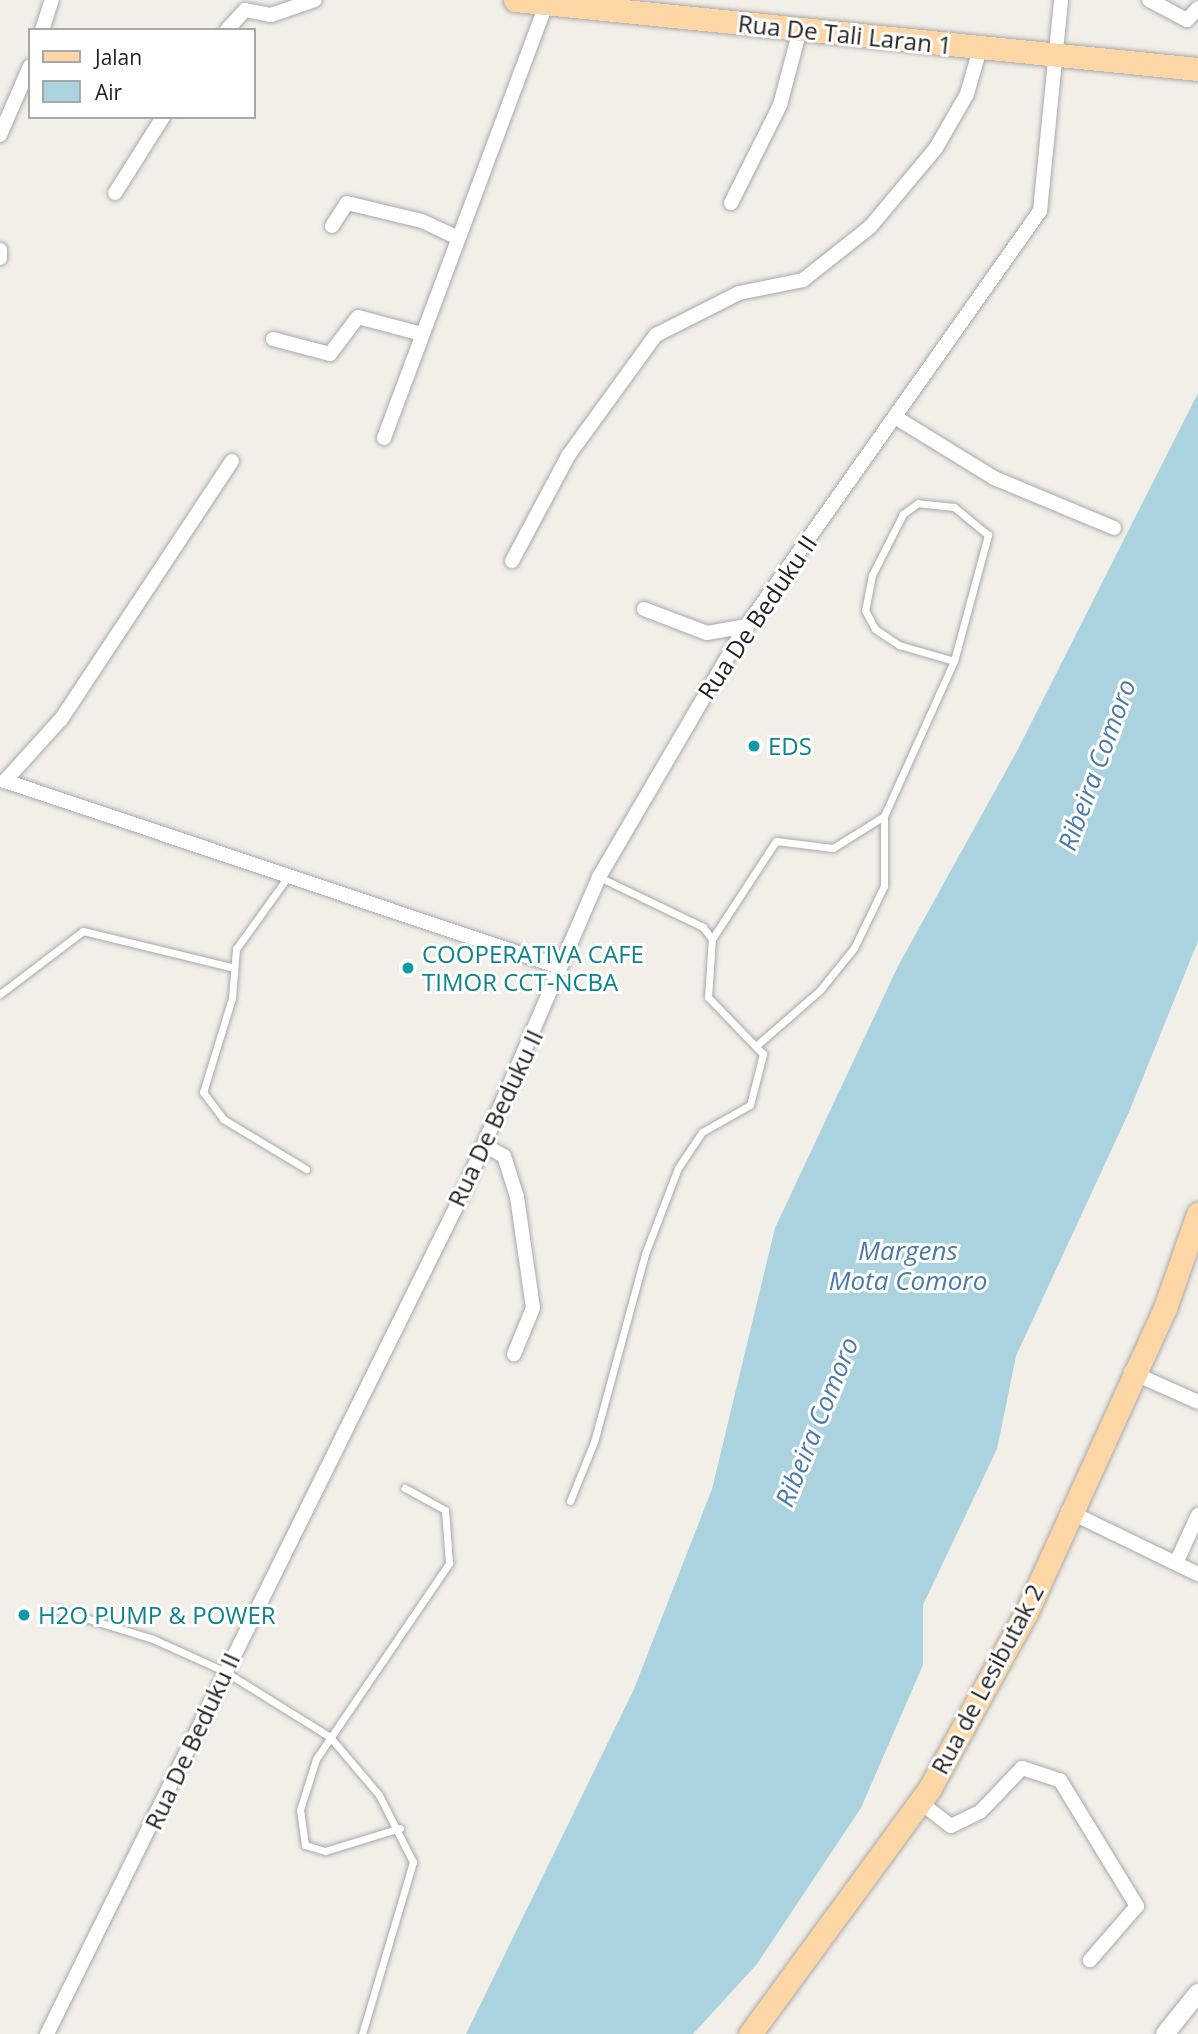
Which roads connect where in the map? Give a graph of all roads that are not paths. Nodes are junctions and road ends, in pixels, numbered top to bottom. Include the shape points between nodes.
1 (52, 0) edge
2 (314, 0) edge
3 (515, 0) edge
4 (1061, 0) edge
5 (1149, 0) edge
6 (548, 1) edge
7 (1198, 8) edge
8 (43, 28) edge
9 (229, 28) edge
10 (800, 30) junction
11 (980, 49) junction
12 (1059, 57) junction
13 (1187, 68) edge
14 (28, 71) edge
15 (162, 119) edge
16 (0, 135) edge
17 (115, 193) dead end
18 (730, 204) dead end
19 (332, 226) dead end
20 (457, 237) junction
21 (0, 250) edge
22 (0, 258) edge
23 (422, 334) junction
24 (273, 339) dead end
25 (895, 417) junction
26 (384, 438) dead end
27 (232, 461) dead end
28 (1114, 528) dead end
29 (512, 561) dead end
30 (644, 609) dead end
31 (747, 626) junction
32 (954, 661) junction
33 (3, 785) edge
34 (884, 816) junction
35 (599, 877) junction
36 (287, 878) junction
37 (712, 939) junction
38 (231, 967) junction
39 (560, 967) junction
40 (0, 993) edge
41 (757, 1045) junction
42 (484, 1145) junction
43 (306, 1169) dead end
44 (1198, 1214) edge
45 (514, 1354) dead end
46 (1131, 1373) junction
47 (1198, 1402) edge
48 (405, 1488) dead end
49 (570, 1501) dead end
50 (1068, 1511) junction
51 (1198, 1515) edge
52 (1175, 1563) junction
53 (1198, 1574) edge
54 (56, 1609) dead end
55 (224, 1671) junction
56 (330, 1737) junction
57 (920, 1802) junction
58 (400, 1828) junction
59 (1090, 1960) dead end
60 (1198, 1993) edge
61 (47, 2034) edge
62 (362, 2034) edge
63 (750, 2034) edge
64 (1165, 2034) edge

1 - 8 street
2 - 9 street via 271,15 245,10
3 - 6 main road, Rua De Tali Laran 1
4 - 12 street
5 - 7 street via 1187,20
6 - 10 main road, Rua De Tali Laran 1
6 - 20 street
10 - 11 main road, Rua De Tali Laran 1
10 - 18 street via 780,105
11 - 12 main road, Rua De Tali Laran 1
11 - 29 street via 967,94 936,148 870,227 803,280 739,293 656,335 568,456
12 - 13 main road, Rua De Tali Laran 1
12 - 25 street, Rua De Beduku II via 1040,211
14 - 16 street
15 - 17 street
19 - 20 street via 347,203 422,221
20 - 23 street
21 - 22 street
23 - 24 street via 358,317 330,354
23 - 26 street
25 - 28 street via 994,478
25 - 31 street, Rua De Beduku II
27 - 33 street via 61,719
30 - 31 street via 707,633
31 - 35 street, Rua De Beduku II
32 - 32 lane via 988,535 954,507 918,503 903,514 872,575 864,610 875,629 899,645
32 - 34 lane
33 - 36 street
34 - 37 lane via 833,848 776,841
34 - 41 lane via 884,886 853,948 820,990
35 - 37 lane via 703,927
35 - 39 street, Rua De Beduku II
36 - 38 lane via 236,949
36 - 39 street
37 - 41 lane via 708,997
38 - 40 lane via 83,931
38 - 43 lane via 232,998 204,1083 206,1102
39 - 42 street, Rua De Beduku II
41 - 49 lane via 761,1066 750,1105 702,1132 678,1168 641,1267 594,1442
42 - 45 street via 504,1156 517,1197 533,1308
42 - 55 street, Rua De Beduku II
44 - 46 main road, Rua de Lesibutak 2 via 1165,1308
46 - 47 street
46 - 50 main road, Rua de Lesibutak 2
48 - 56 lane via 445,1510 449,1563
50 - 52 street
50 - 57 main road, Rua de Lesibutak 2 via 1026,1613
51 - 52 street
52 - 53 street
54 - 55 lane via 153,1639
55 - 56 lane
55 - 61 street, Rua De Beduku II
56 - 58 lane
56 - 58 lane via 306,1780 300,1810 305,1845 326,1852
57 - 59 street via 951,1826 980,1812 1022,1768 1060,1780 1137,1906
57 - 63 main road, Rua de Lesibutak 2
58 - 62 lane via 413,1862
60 - 64 street

